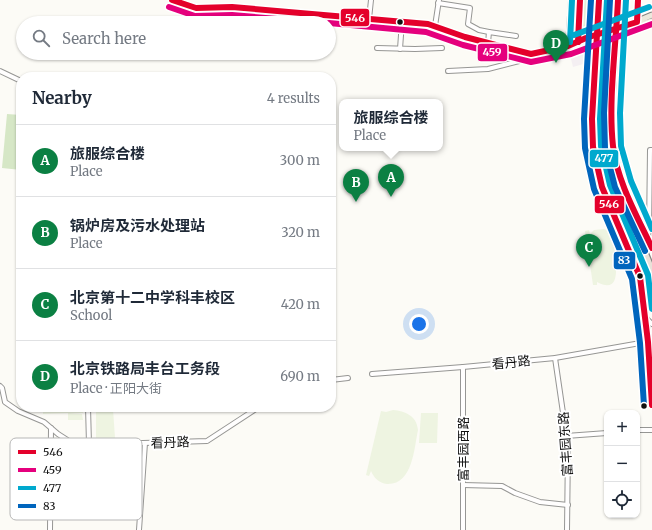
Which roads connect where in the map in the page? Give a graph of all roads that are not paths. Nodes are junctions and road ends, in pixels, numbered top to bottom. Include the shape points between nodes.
1 (172, 0) edge
2 (371, 0) edge
3 (571, 0) edge
4 (580, 0) edge
5 (599, 0) edge
6 (604, 0) edge
7 (613, 0) edge
8 (618, 0) edge
9 (638, 0) edge
10 (438, 2) edge
11 (313, 15) joint
12 (652, 15) edge
13 (327, 16) edge
14 (336, 17) edge
15 (369, 19) junction
16 (402, 21) junction
17 (652, 21) edge
18 (637, 23) junction
19 (435, 26) junction
20 (489, 32) junction
21 (516, 36) dead end
22 (578, 42) junction
23 (488, 43) junction
24 (568, 46) junction
25 (376, 48) dead end
26 (442, 48) dead end
27 (400, 49) junction
28 (531, 54) junction
29 (448, 71) dead end
30 (0, 72) edge
31 (16, 79) edge
32 (592, 134) junction
33 (651, 150) edge
34 (602, 165) junction
35 (632, 216) junction
36 (624, 220) junction
37 (647, 234) junction
38 (652, 248) edge
39 (630, 250) junction
40 (652, 270) edge
41 (652, 308) edge
42 (645, 317) junction
43 (652, 324) edge
44 (651, 342) edge
45 (555, 358) junction
46 (463, 368) junction
47 (372, 374) dead end
48 (348, 378) dead end
49 (336, 379) edge
50 (0, 386) edge
51 (652, 405) edge
52 (16, 410) edge
53 (20, 412) edge
54 (88, 412) edge
55 (251, 412) edge
56 (51, 428) junction
57 (640, 430) edge
58 (652, 430) edge
59 (604, 433) edge
60 (566, 436) junction
61 (51, 438) edge
62 (65, 438) edge
63 (89, 438) edge
64 (144, 443) joint
65 (142, 478) edge
66 (463, 485) junction
67 (568, 504) junction
68 (50, 520) edge
69 (140, 520) edge
70 (50, 530) edge
71 (139, 530) edge
72 (463, 530) edge
73 (567, 530) edge

1 - 11 main road via 196,8 232,7
2 - 15 street
3 - 24 street
4 - 22 main road
5 - 32 street
6 - 34 highway via 598,115
7 - 35 highway via 606,135 613,170
8 - 37 street via 612,139 624,184
9 - 18 main road
10 - 19 street
10 - 20 street via 470,8 468,24
11 - 13 main road
12 - 18 main road
14 - 15 main road
15 - 16 main road
16 - 19 main road
16 - 27 street
17 - 18 main road
18 - 22 main road, bridge
19 - 23 main road
20 - 21 street
20 - 23 street
22 - 24 main road
23 - 28 main road
24 - 28 main road
25 - 27 street
26 - 27 street
28 - 29 street via 527,58 488,69
30 - 31 street
32 - 34 highway
32 - 39 street via 602,186
33 - 37 street via 650,221
34 - 36 highway
35 - 37 highway
35 - 40 highway
36 - 39 highway
36 - 41 highway via 639,256
37 - 38 street
39 - 42 street via 640,277
42 - 43 street
42 - 44 street
44 - 45 street, 看丹路
44 - 51 street
45 - 46 street, 看丹路
45 - 60 street, 富丰园东路
46 - 47 street, 看丹路
46 - 66 street, 富丰园西路
48 - 49 street
50 - 52 street, 看丹路 via 5,402
53 - 56 street, 看丹路 via 44,422
54 - 63 street
55 - 64 street, 看丹路 via 207,441
56 - 61 street
56 - 62 street, 看丹路
57 - 58 street
59 - 60 street
60 - 67 street, 富丰园东路
64 - 65 street
66 - 67 street via 502,486 540,502
66 - 72 street, 富丰园西路
67 - 73 street, 富丰园东路
68 - 70 street
69 - 71 street

